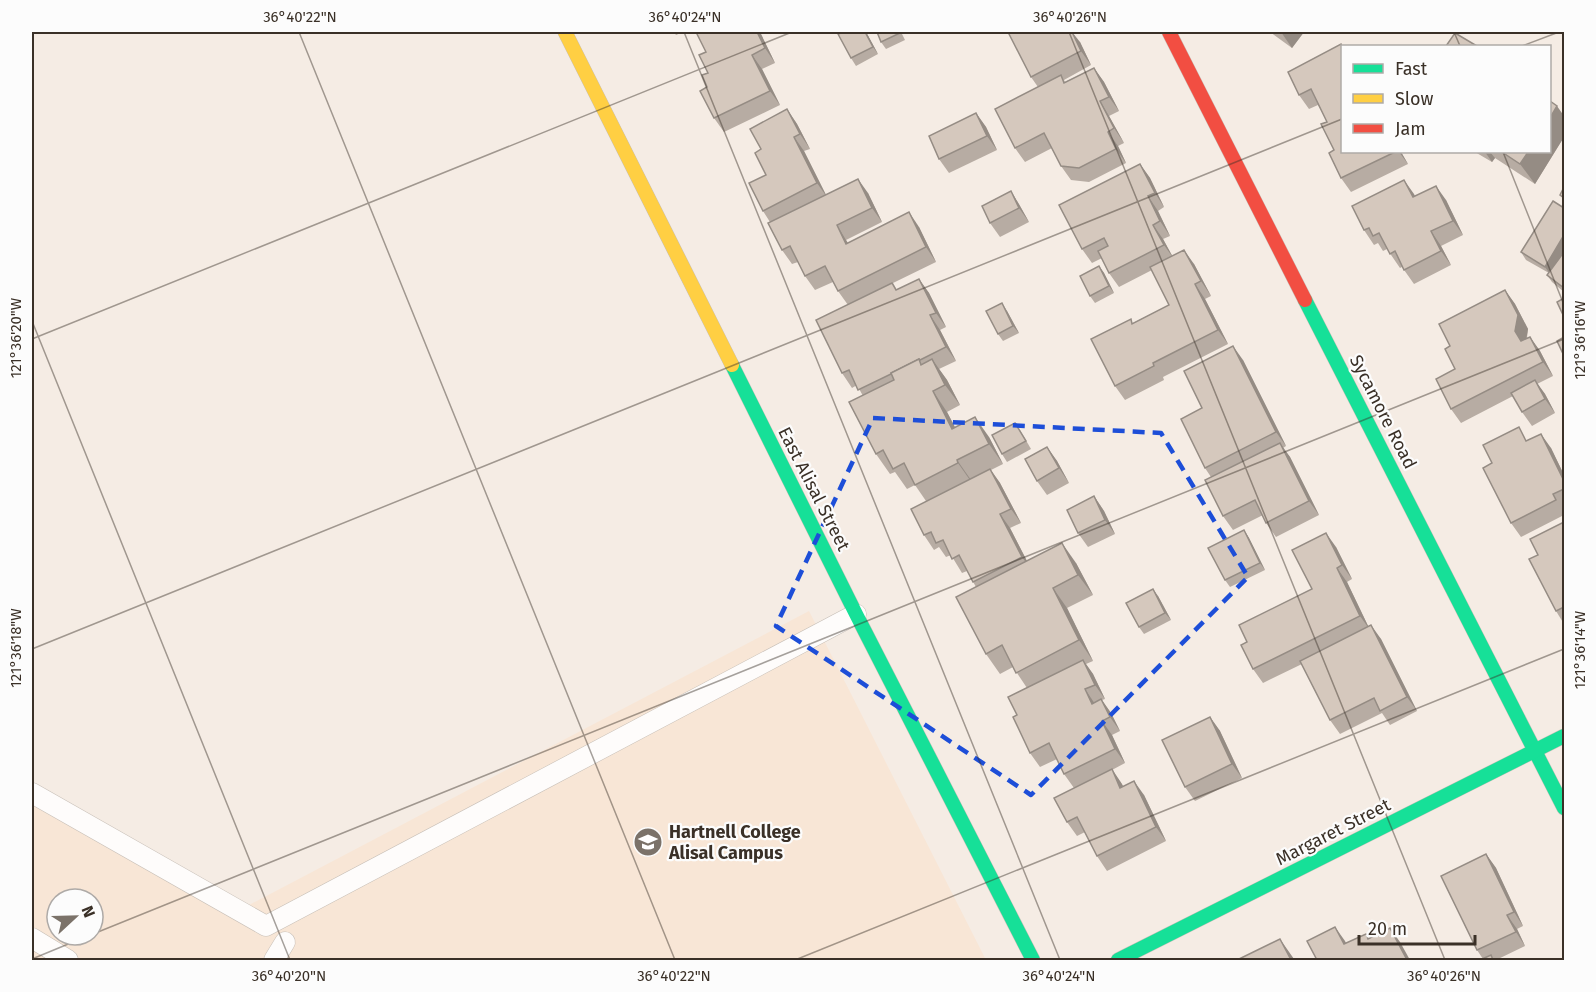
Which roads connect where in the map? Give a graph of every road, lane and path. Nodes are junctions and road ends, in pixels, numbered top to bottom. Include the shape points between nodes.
1 (565, 32) edge
2 (1169, 32) edge
3 (856, 614) junction
4 (1564, 736) edge
5 (1535, 751) junction
6 (32, 793) edge
7 (1564, 808) edge
8 (32, 939) edge
9 (285, 942) dead end
10 (68, 960) edge
11 (274, 960) edge
12 (1033, 960) edge
13 (1118, 960) edge

1 - 3 street, East Alisal Street
2 - 5 street, Sycamore Road
3 - 6 lane via 266,926
3 - 12 street, East Alisal Street
4 - 5 street, Margaret Street
5 - 7 street, Sycamore Road
5 - 13 street, Margaret Street
8 - 10 lane
9 - 11 lane

